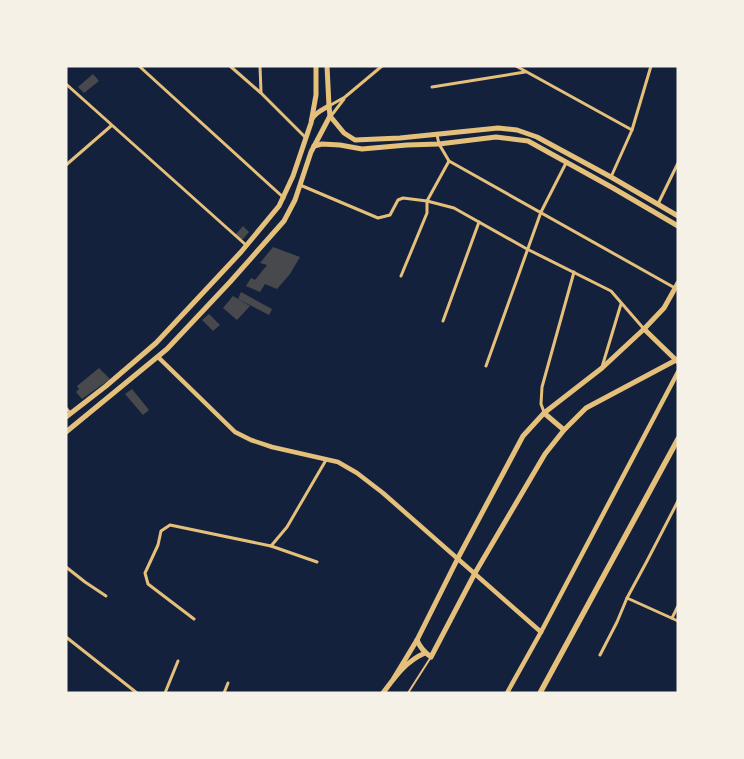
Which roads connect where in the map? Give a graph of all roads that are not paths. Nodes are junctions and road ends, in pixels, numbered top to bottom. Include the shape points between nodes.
1 (138, 66) edge
2 (230, 66) edge
3 (260, 66) edge
4 (316, 66) edge
5 (327, 66) edge
6 (382, 66) edge
7 (516, 66) edge
8 (646, 66) edge
9 (651, 68) edge
10 (525, 72) junction
11 (66, 84) edge
12 (432, 87) dead end
13 (261, 93) junction
14 (345, 97) junction
15 (329, 106) junction
16 (330, 116) junction
17 (311, 123) junction
18 (112, 126) junction
19 (632, 130) junction
20 (437, 135) junction
21 (306, 138) junction
22 (438, 144) junction
23 (314, 146) junction
24 (449, 161) junction
25 (567, 162) junction
26 (678, 163) edge
27 (66, 165) edge
28 (594, 168) junction
29 (591, 175) junction
30 (611, 177) junction
31 (300, 185) junction
32 (284, 198) junction
33 (427, 201) junction
34 (658, 204) junction
35 (541, 212) junction
36 (678, 216) edge
37 (479, 222) junction
38 (678, 226) edge
39 (246, 245) junction
40 (527, 250) junction
41 (250, 260) junction
42 (574, 272) junction
43 (221, 274) junction
44 (401, 276) dead end
45 (230, 282) junction
46 (676, 286) edge
47 (207, 290) junction
48 (214, 299) junction
49 (622, 303) junction
50 (443, 321) dead end
51 (644, 329) junction
52 (158, 357) junction
53 (677, 360) edge
54 (486, 366) dead end
55 (602, 368) junction
56 (678, 372) edge
57 (66, 408) edge
58 (544, 413) junction
59 (68, 415) edge
60 (564, 430) junction
61 (66, 432) edge
62 (677, 440) edge
63 (326, 460) junction
64 (678, 500) edge
65 (271, 546) junction
66 (458, 558) junction
67 (317, 562) dead end
68 (66, 567) edge
69 (475, 573) junction
70 (106, 596) dead end
71 (627, 598) junction
72 (678, 606) edge
73 (672, 618) junction
74 (194, 619) dead end
75 (678, 621) edge
76 (541, 632) junction
77 (66, 637) edge
78 (417, 640) junction
79 (425, 653) junction
80 (600, 654) dead end
81 (431, 657) junction
82 (178, 661) dead end
83 (394, 678) junction
84 (228, 682) dead end
85 (137, 693) edge
86 (165, 693) edge
87 (224, 693) edge
88 (383, 693) edge
89 (408, 693) edge
90 (507, 693) edge
91 (540, 693) edge

1 - 32 street
2 - 13 street
3 - 13 street
4 - 17 main road via 316,95
5 - 15 main road
6 - 14 street
7 - 10 street
8 - 9 street
9 - 19 street
10 - 12 street
10 - 19 street
11 - 18 street
13 - 21 street
14 - 15 street
14 - 16 street
15 - 16 main road
15 - 17 main road via 314,115
16 - 20 main road via 344,133 355,140
16 - 23 main road
17 - 21 main road
18 - 27 street
18 - 39 street
19 - 30 street
20 - 22 street
20 - 28 main road via 498,128 517,130 537,137
21 - 32 main road
22 - 23 main road via 362,149 340,145
22 - 24 street
22 - 25 main road via 496,137 528,141
23 - 31 main road
24 - 33 street
24 - 35 street
25 - 29 main road
25 - 35 street
26 - 34 street
28 - 29 main road
28 - 30 main road
29 - 38 main road
30 - 34 main road
31 - 33 street via 378,218 390,215 398,200 403,198
31 - 41 main road via 284,221
32 - 39 main road
33 - 37 street via 454,208
33 - 44 street via 426,213
34 - 36 main road
35 - 40 street
35 - 46 street
37 - 40 street
37 - 50 street
39 - 41 main road
39 - 43 main road
40 - 42 street
40 - 54 street
41 - 45 main road
42 - 49 street via 611,291
42 - 58 street via 542,387
43 - 45 main road
43 - 47 main road
45 - 48 main road
46 - 51 main road via 664,308
47 - 48 main road
47 - 59 main road via 156,343
48 - 52 main road
49 - 51 street
49 - 55 street
51 - 53 main road
51 - 55 main road
52 - 61 main road
52 - 63 street via 235,432 272,447
53 - 60 main road via 586,408
55 - 58 main road
56 - 76 street
57 - 59 street
58 - 60 main road
58 - 66 main road via 523,436
60 - 69 main road via 545,454
62 - 91 main road
63 - 65 street via 287,528
63 - 66 street via 338,462 384,493
64 - 71 street
65 - 67 street
65 - 74 street via 170,525 161,531 145,573 148,584
66 - 69 street
66 - 78 main road
68 - 70 street
69 - 76 street
69 - 81 main road
71 - 73 street
71 - 80 street
72 - 73 street
73 - 75 street
76 - 90 street
77 - 85 street
78 - 79 main road
78 - 83 main road
79 - 81 main road
79 - 83 main road via 409,662
81 - 89 lane
82 - 86 street
83 - 88 main road
84 - 87 street

